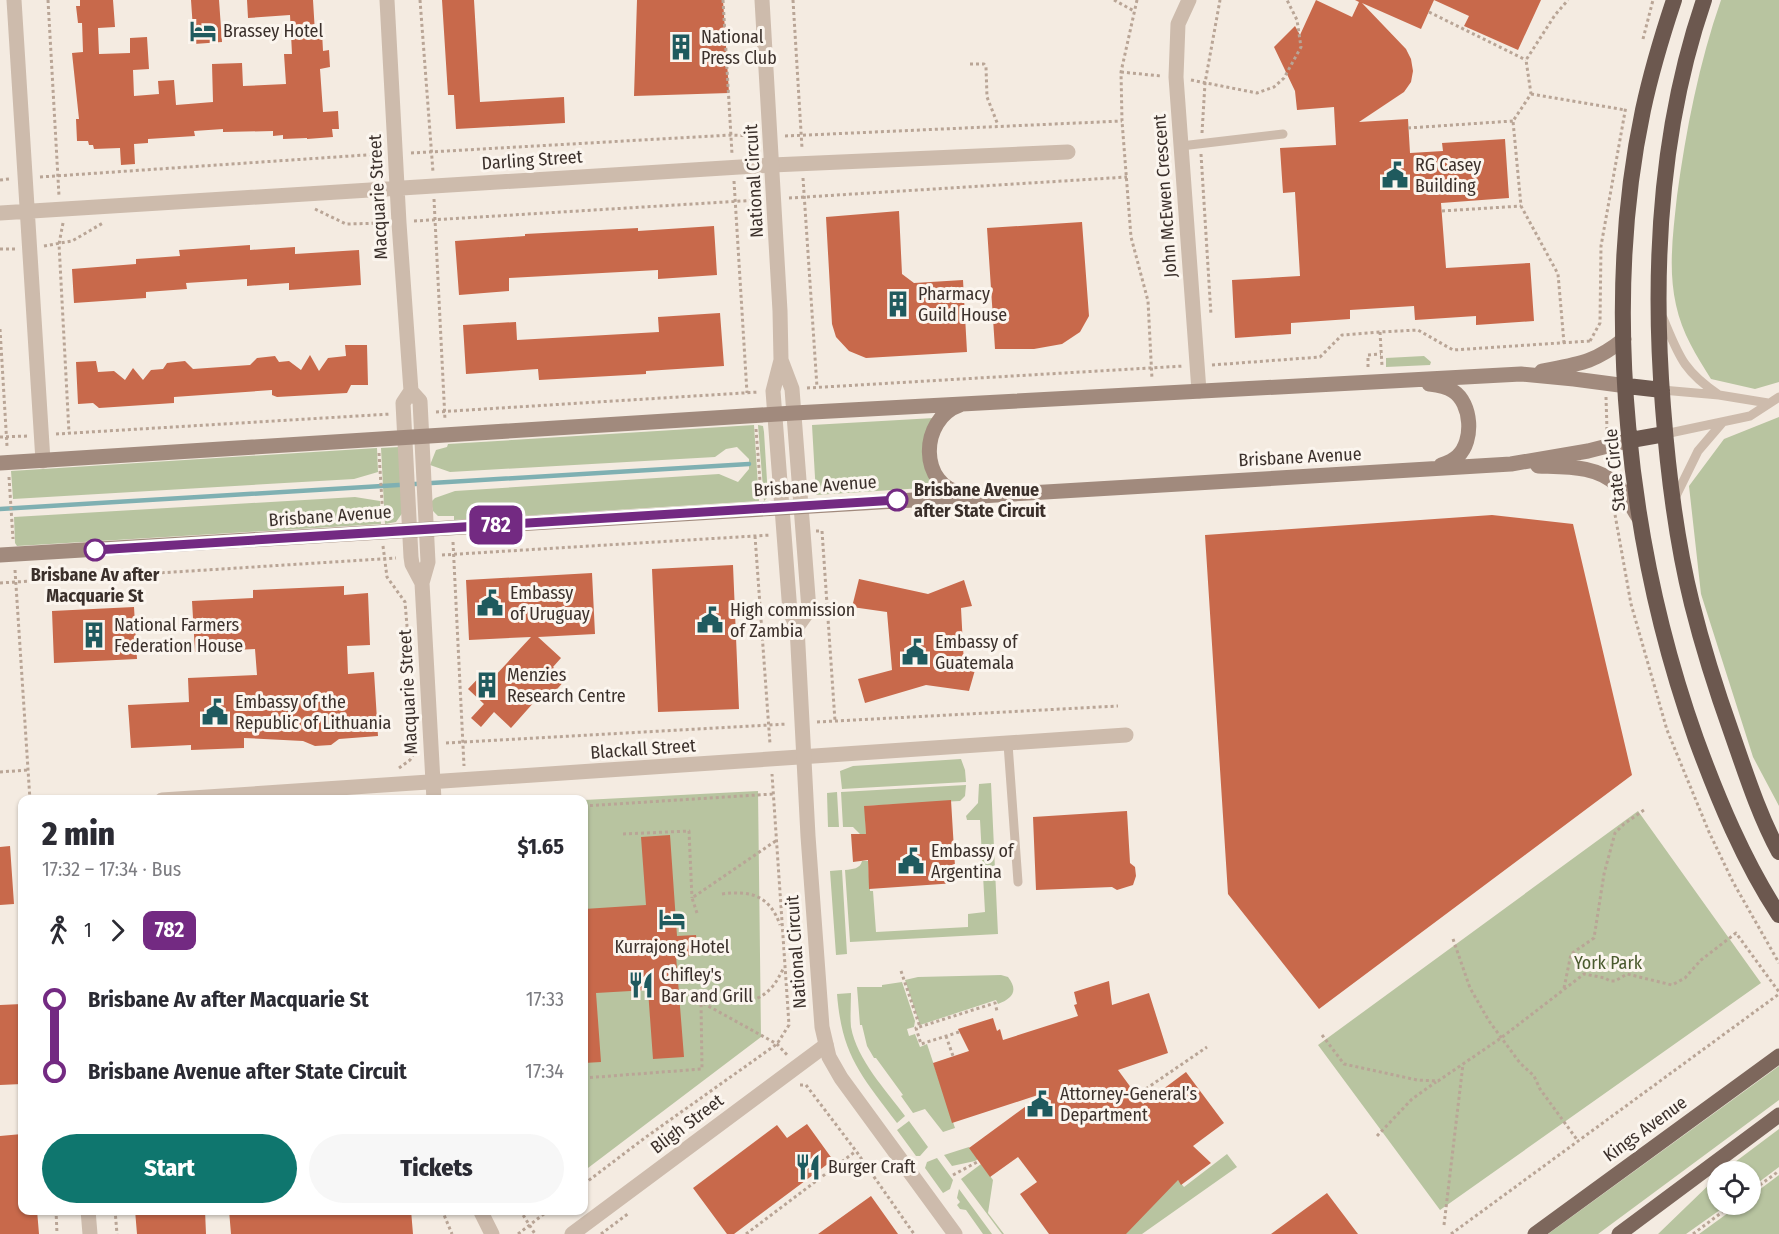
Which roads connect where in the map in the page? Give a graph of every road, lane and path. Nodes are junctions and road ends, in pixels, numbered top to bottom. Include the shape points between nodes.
1 (14, 0) edge
2 (387, 0) edge
3 (420, 0) edge
4 (723, 0) edge
5 (762, 0) edge
6 (793, 0) edge
7 (1114, 0) edge
8 (1137, 0) edge
9 (1189, 0) edge
10 (1220, 0) edge
11 (1287, 0) edge
12 (1568, 0) edge
13 (1674, 0) edge
14 (1704, 0) edge
15 (1134, 11) junction
16 (1429, 12) dead end
17 (1526, 60) junction
18 (970, 64) dead end
19 (1121, 72) junction
20 (1176, 77) junction
21 (1205, 83) junction
22 (1531, 94) junction
23 (1625, 110) dead end
24 (1512, 121) junction
25 (998, 125) dead end
26 (1203, 128) dead end
27 (1408, 128) dead end
28 (1283, 134) dead end
29 (1181, 146) junction
30 (1068, 152) dead end
31 (363, 154) dead end
32 (802, 154) dead end
33 (732, 155) dead end
34 (1201, 162) dead end
35 (772, 165) junction
36 (1127, 177) junction
37 (25, 178) junction
38 (0, 180) edge
39 (803, 182) dead end
40 (734, 184) dead end
41 (433, 186) junction
42 (397, 188) junction
43 (804, 197) junction
44 (774, 199) junction
45 (1521, 206) junction
46 (27, 211) junction
47 (1442, 211) dead end
48 (0, 213) edge
49 (1659, 308) junction
50 (1211, 317) dead end
51 (0, 328) edge
52 (1380, 332) junction
53 (1624, 339) junction
54 (1590, 341) dead end
55 (1564, 343) junction
56 (1381, 354) junction
57 (781, 360) junction
58 (1206, 365) dead end
59 (1183, 366) dead end
60 (1152, 368) junction
61 (1382, 368) dead end
62 (1368, 369) dead end
63 (1521, 374) junction
64 (1415, 380) junction
65 (1152, 381) dead end
66 (1606, 384) junction
67 (1627, 386) junction
68 (817, 387) junction
69 (806, 388) dead end
70 (1662, 390) junction
71 (411, 391) junction
72 (1199, 392) junction
73 (747, 393) junction
74 (752, 393) dead end
75 (1719, 395) junction
76 (1779, 397) edge
77 (1768, 403) junction
78 (963, 404) junction
79 (444, 411) junction
80 (431, 412) dead end
81 (794, 413) junction
82 (393, 414) dead end
83 (775, 414) junction
84 (377, 415) junction
85 (445, 420) dead end
86 (1722, 423) junction
87 (377, 425) dead end
88 (756, 425) dead end
89 (1665, 434) junction
90 (41, 435) junction
91 (0, 437) edge
92 (6, 437) junction
93 (422, 437) junction
94 (405, 438) junction
95 (1631, 440) junction
96 (1608, 446) junction
97 (379, 448) dead end
98 (43, 461) junction
99 (4, 463) edge
100 (1511, 464) junction
101 (1431, 469) junction
102 (976, 495) junction
103 (761, 501) dead end
104 (1673, 502) junction
105 (801, 506) junction
106 (782, 507) junction
107 (12, 517) dead end
108 (1640, 520) junction
109 (383, 524) dead end
110 (426, 530) junction
111 (410, 531) junction
112 (822, 531) dead end
113 (767, 535) dead end
114 (755, 536) junction
115 (383, 546) dead end
116 (454, 554) junction
117 (0, 555) edge
118 (441, 555) dead end
119 (400, 558) dead end
120 (384, 559) junction
121 (15, 582) junction
122 (0, 583) edge
123 (422, 583) junction
124 (797, 627) junction
125 (408, 650) dead end
126 (1118, 706) dead end
127 (835, 721) junction
128 (802, 723) junction
129 (768, 725) junction
130 (1126, 735) dead end
131 (463, 742) junction
132 (431, 744) junction
133 (1008, 744) junction
134 (770, 746) dead end
135 (804, 758) junction
136 (28, 770) junction
137 (396, 770) dead end
138 (0, 772) edge
139 (772, 776) dead end
140 (465, 780) junction
141 (433, 782) junction
142 (773, 794) junction
143 (30, 795) edge
144 (237, 795) edge
145 (434, 795) edge
146 (588, 806) edge
147 (1644, 810) dead end
148 (623, 834) dead end
149 (777, 840) junction
150 (1779, 852) edge
151 (1018, 882) dead end
152 (722, 894) dead end
153 (692, 898) junction
154 (1775, 909) edge
155 (697, 913) dead end
156 (1779, 921) edge
157 (781, 929) junction
158 (1453, 939) dead end
159 (784, 967) junction
160 (901, 972) dead end
161 (1564, 990) junction
162 (704, 993) dead end
163 (1779, 993) edge
164 (701, 1002) junction
165 (728, 1003) dead end
166 (997, 1011) dead end
167 (920, 1027) junction
168 (959, 1032) dead end
169 (1322, 1035) dead end
170 (946, 1036) junction
171 (1501, 1038) junction
172 (777, 1044) junction
173 (826, 1045) junction
174 (1207, 1047) dead end
175 (1779, 1050) edge
176 (786, 1053) dead end
177 (953, 1056) dead end
178 (1779, 1056) edge
179 (1462, 1064) junction
180 (1753, 1073) junction
181 (588, 1078) edge
182 (804, 1079) dead end
183 (1438, 1081) junction
184 (799, 1085) dead end
185 (806, 1085) junction
186 (1131, 1099) dead end
187 (1776, 1119) edge
188 (1377, 1136) dead end
189 (1578, 1141) junction
190 (856, 1151) junction
191 (979, 1161) dead end
192 (1779, 1171) edge
193 (953, 1175) dead end
194 (588, 1181) edge
195 (1761, 1184) edge
196 (630, 1213) dead end
197 (56, 1215) edge
198 (88, 1215) edge
199 (115, 1215) edge
200 (444, 1215) edge
201 (482, 1215) edge
202 (523, 1215) edge
203 (543, 1215) edge
204 (1718, 1215) edge
205 (530, 1225) junction
206 (1444, 1225) dead end
207 (1624, 1232) edge
208 (57, 1234) edge
209 (90, 1234) edge
210 (117, 1234) edge
211 (452, 1234) edge
212 (492, 1234) edge
213 (518, 1234) edge
214 (535, 1234) edge
215 (572, 1234) edge
216 (601, 1234) edge
217 (746, 1234) edge
218 (914, 1234) edge
219 (955, 1234) edge
220 (1451, 1234) edge
221 (1535, 1234) edge
222 (1693, 1234) edge

1 - 37 street
2 - 42 street, Macquarie Street
3 - 41 path
4 - 33 path
5 - 35 street, National Circuit
6 - 32 path
7 - 15 path
8 - 15 path
9 - 20 street, John McEwen Crescent via 1178,24
10 - 21 path
11 - 21 path via 1297,20 1301,47 1284,78 1274,87 1257,93
12 - 17 path
13 - 53 highway, State Circle via 1643,110 1635,156 1626,250
14 - 49 highway via 1668,147
15 - 19 path
16 - 17 path
17 - 22 path
18 - 25 path via 986,67 987,97
19 - 20 path
19 - 36 path
20 - 21 path
20 - 29 street, John McEwen Crescent
21 - 26 path
22 - 23 path
22 - 24 path
24 - 27 path
24 - 45 path
28 - 29 lane
29 - 72 street, John McEwen Crescent
30 - 35 street, Darling Street
31 - 37 path
34 - 50 path
35 - 41 street, Darling Street
35 - 44 street, National Circuit
36 - 43 path
36 - 60 path via 1131,237 1148,301
37 - 38 path
37 - 46 street
39 - 43 path
40 - 73 path
41 - 42 street, Darling Street
41 - 79 path
42 - 46 street, Darling Street
42 - 71 street, Macquarie Street
43 - 44 path
43 - 68 path
44 - 57 street, National Circuit
45 - 47 path
45 - 55 path via 1558,274
46 - 48 street, Darling Street
46 - 90 street
49 - 70 highway
49 - 75 lane via 1682,362
51 - 92 path
52 - 55 path via 1418,330 1453,350
52 - 56 path
52 - 58 path via 1342,335 1320,357
53 - 63 main road via 1589,361
53 - 67 highway, State Circle
54 - 55 path
56 - 61 path
56 - 62 path via 1368,355
57 - 81 street, National Circuit via 792,389
57 - 83 street, National Circuit via 773,391
59 - 60 path
60 - 65 path
60 - 68 path
63 - 64 main road
63 - 66 main road
64 - 72 main road
64 - 101 main road via 1452,390 1467,414 1467,437 1462,452
66 - 67 main road
66 - 96 path
67 - 70 highway
67 - 95 highway, State Circle
68 - 69 path
70 - 75 lane
70 - 89 highway
71 - 93 street, Macquarie Street via 420,401
71 - 94 street, Macquarie Street via 403,403
72 - 78 main road
73 - 74 path
73 - 79 path
75 - 77 lane
76 - 77 lane
77 - 86 lane via 1750,416
78 - 81 main road
78 - 102 main road via 937,422 929,444 930,460 946,486 960,494
79 - 80 path
79 - 85 path
81 - 83 main road
81 - 105 street, National Circuit
82 - 84 path
83 - 93 main road
83 - 106 street, National Circuit
84 - 87 path
84 - 90 path
86 - 89 lane
86 - 104 lane via 1698,451
88 - 103 path
89 - 95 highway, Brisbane Avenue
89 - 104 highway
90 - 92 path
90 - 98 street
91 - 92 path
92 - 99 path
93 - 94 main road
93 - 110 street, Macquarie Street
94 - 98 main road
94 - 111 street, Macquarie Street
95 - 96 main road, Brisbane Avenue
95 - 108 highway, State Circle
96 - 100 main road, Brisbane Avenue
97 - 109 path
98 - 99 main road
99 - 107 path
100 - 101 main road, Brisbane Avenue
100 - 108 main road via 1599,472 1618,486
101 - 102 main road, Brisbane Avenue
102 - 105 main road, Brisbane Avenue
104 - 150 highway via 1702,642 1756,803
105 - 106 main road, Brisbane Avenue
105 - 124 street, National Circuit via 809,610
106 - 110 main road, Brisbane Avenue
106 - 124 street, National Circuit via 790,612
108 - 154 highway, State Circle via 1660,619 1687,712 1726,812
110 - 111 main road, Brisbane Avenue
110 - 123 street, Macquarie Street via 428,562
111 - 117 main road, Brisbane Avenue
111 - 123 street, Macquarie Street via 412,564
112 - 127 path
113 - 114 path
114 - 116 path
114 - 129 path
115 - 120 path
116 - 118 path
116 - 131 path
119 - 120 path
120 - 121 path
120 - 125 path via 387,577 405,602
121 - 122 path
121 - 136 path
123 - 132 street, Macquarie Street
124 - 128 street, National Circuit
126 - 127 path
127 - 128 path
128 - 129 path
128 - 135 street, National Circuit
129 - 131 path
129 - 134 path
130 - 133 street, Blackall Street
131 - 132 path
131 - 140 path
132 - 137 path via 416,745 410,760
132 - 141 street, Macquarie Street
133 - 135 street, Blackall Street
133 - 151 lane
135 - 140 street, Blackall Street
135 - 173 street, National Circuit via 820,1014
136 - 138 path
136 - 143 path
139 - 142 path
140 - 141 street, Blackall Street
141 - 144 street, Blackall Street
141 - 145 street, Macquarie Street
142 - 146 path
142 - 149 path
147 - 161 path via 1615,833 1594,938 1571,954
148 - 153 path via 689,831
149 - 153 path
149 - 157 path
152 - 157 path via 756,896 773,910
153 - 155 path
154 - 156 main road
157 - 159 path
158 - 171 path via 1470,988
159 - 165 path via 767,993 742,1003
159 - 172 path via 789,1025
160 - 167 path
161 - 163 path via 1584,974 1615,981 1627,974 1671,985 1685,978 1736,933
161 - 171 path
162 - 164 path
163 - 189 path
164 - 172 path
164 - 181 path via 702,1069
166 - 167 path via 995,1003
167 - 170 path via 916,1028 921,1044
168 - 170 path
169 - 183 path via 1344,1064
170 - 177 path
171 - 179 path
171 - 189 path via 1534,1076
172 - 176 path
172 - 194 path
173 - 215 street, Bligh Street
173 - 219 street, National Circuit via 841,1078
174 - 186 path
175 - 180 main road
178 - 180 main road, Kings Avenue
179 - 183 path
179 - 206 path
180 - 221 main road, Kings Avenue
182 - 185 path
183 - 188 path via 1413,1099
184 - 185 path
185 - 190 path
187 - 207 main road
189 - 220 path
190 - 217 path
190 - 218 path
191 - 193 path
192 - 195 path
196 - 216 path
197 - 208 path
198 - 209 street
199 - 210 path
200 - 211 path
201 - 212 street
202 - 205 path
203 - 205 path
204 - 222 path
205 - 213 path
205 - 214 path

